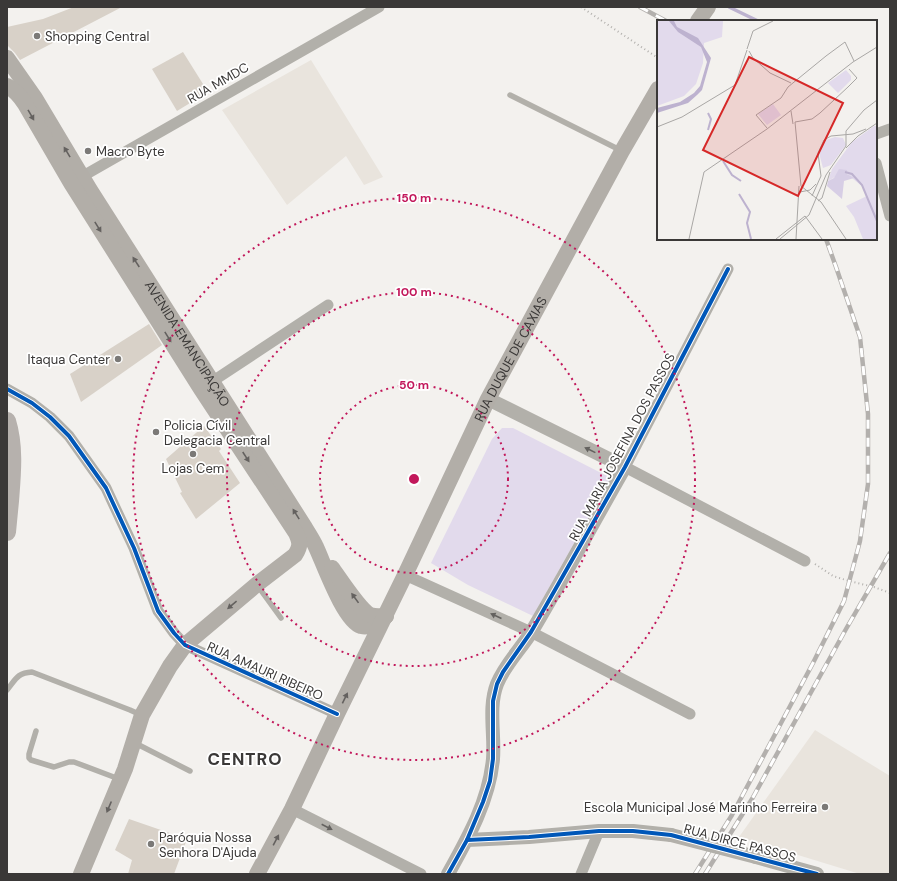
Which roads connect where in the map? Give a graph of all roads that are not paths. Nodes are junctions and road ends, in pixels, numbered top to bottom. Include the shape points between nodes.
1 (379, 7) edge
2 (7, 58) edge
3 (7, 86) edge
4 (657, 91) edge
5 (510, 95) dead end
6 (890, 129) edge
7 (877, 134) edge
8 (622, 151) junction
9 (877, 167) edge
10 (76, 180) junction
11 (890, 216) edge
12 (728, 269) dead end
13 (328, 305) dead end
14 (207, 385) junction
15 (7, 389) edge
16 (488, 399) junction
17 (7, 421) edge
18 (625, 467) junction
19 (7, 532) edge
20 (315, 546) junction
21 (295, 555) junction
22 (805, 561) road end
23 (405, 575) junction
24 (256, 585) junction
25 (338, 597) junction
26 (386, 616) junction
27 (281, 618) dead end
28 (367, 626) junction
29 (531, 632) junction
30 (185, 645) junction
31 (368, 650) junction
32 (7, 690) edge
33 (337, 714) junction
34 (690, 714) dead end
35 (142, 715) junction
36 (36, 731) dead end
37 (133, 742) junction
38 (190, 771) dead end
39 (121, 779) junction
40 (292, 810) junction
41 (599, 831) junction
42 (466, 840) junction
43 (81, 874) edge
44 (257, 874) edge
45 (421, 874) edge
46 (448, 874) edge
47 (581, 874) edge
48 (817, 874) edge

1 - 10 street, RUA MMDC
10 -> 2 main road, AVENIDA EMANCIPAÇÃO via 34,98
3 -> 10 main road, AVENIDA EMANCIPAÇÃO via 18,94
4 - 8 main road, RUA DUQUE DE CAXIAS
5 - 8 lane
6 - 7 street
8 - 16 main road, RUA DUQUE DE CAXIAS
9 - 11 street
10 - 14 main road, AVENIDA EMANCIPAÇÃO
12 - 18 street, RUA MARIA JOSEFINA DOS PASSOS
13 - 14 street
20 -> 14 main road, AVENIDA EMANCIPAÇÃO via 304,526
14 -> 21 main road, AVENIDA EMANCIPAÇÃO via 296,532 299,549
15 - 30 street via 32,403 69,436 106,488 134,548 158,611
18 -> 16 street
16 - 23 main road, RUA DUQUE DE CAXIAS
17 - 19 main road via 12,451 12,481
18 - 22 street
18 - 29 street, RUA MARIA JOSEFINA DOS PASSOS
20 - 25 main road, AVENIDA EMANCIPAÇÃO
26 -> 20 main road via 376,617 366,612
21 - 24 main road
21 - 25 main road via 302,554 311,558
23 - 26 main road, RUA DUQUE DE CAXIAS
29 -> 23 street
24 - 27 lane
24 -> 30 main road
25 - 28 main road, AVENIDA EMANCIPAÇÃO via 356,623
26 - 28 main road via 379,622
26 - 31 main road, RUA DUQUE DE CAXIAS
28 - 31 main road
29 - 34 street
29 - 42 street, RUA MARIA JOSEFINA DOS PASSOS via 497,684 493,701 493,759 490,781
30 - 33 street, RUA AMAURI RIBEIRO
30 - 35 main road
33 -> 31 main road, RUA DUQUE DE CAXIAS
32 - 35 lane via 18,676 24,672 32,672
33 - 40 main road, RUA DUQUE DE CAXIAS
35 - 37 main road
36 - 39 lane via 29,754 32,760 54,767 74,762
37 - 38 lane
37 - 39 main road
39 -> 43 main road
44 -> 40 main road, RUA DUQUE DE CAXIAS
40 -> 45 street
41 - 42 street, RUA DIRCE PASSOS via 529,838
41 - 47 street
41 - 48 street, RUA DIRCE PASSOS, bridge via 671,835
42 - 46 street, RUA MARIA JOSEFINA DOS PASSOS

